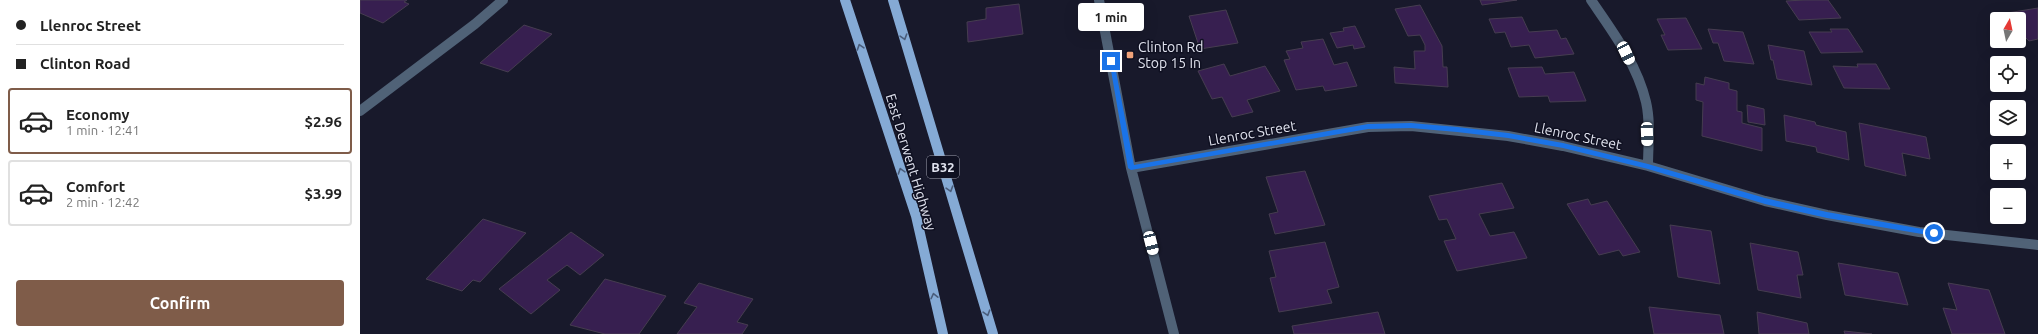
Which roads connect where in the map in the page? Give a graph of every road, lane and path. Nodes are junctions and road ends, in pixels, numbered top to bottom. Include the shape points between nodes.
1 (503, 0) edge
2 (845, 0) edge
3 (893, 0) edge
4 (1099, 0) edge
5 (1590, 0) edge
6 (360, 111) edge
7 (1648, 166) junction
8 (1131, 168) junction
9 (2038, 246) edge
10 (943, 334) edge
11 (993, 334) edge
12 (1174, 334) edge

1 - 6 street
10 -> 2 main road, East Derwent Highway via 916,216
3 -> 11 main road, East Derwent Highway / B32
4 - 8 street
5 - 7 street via 1626,53 1638,78 1646,103
7 - 8 street, Llenroc Street via 1508,136 1411,126 1368,127
7 - 9 street, Llenroc Street via 1765,201 1827,215 1919,232
8 - 12 street

